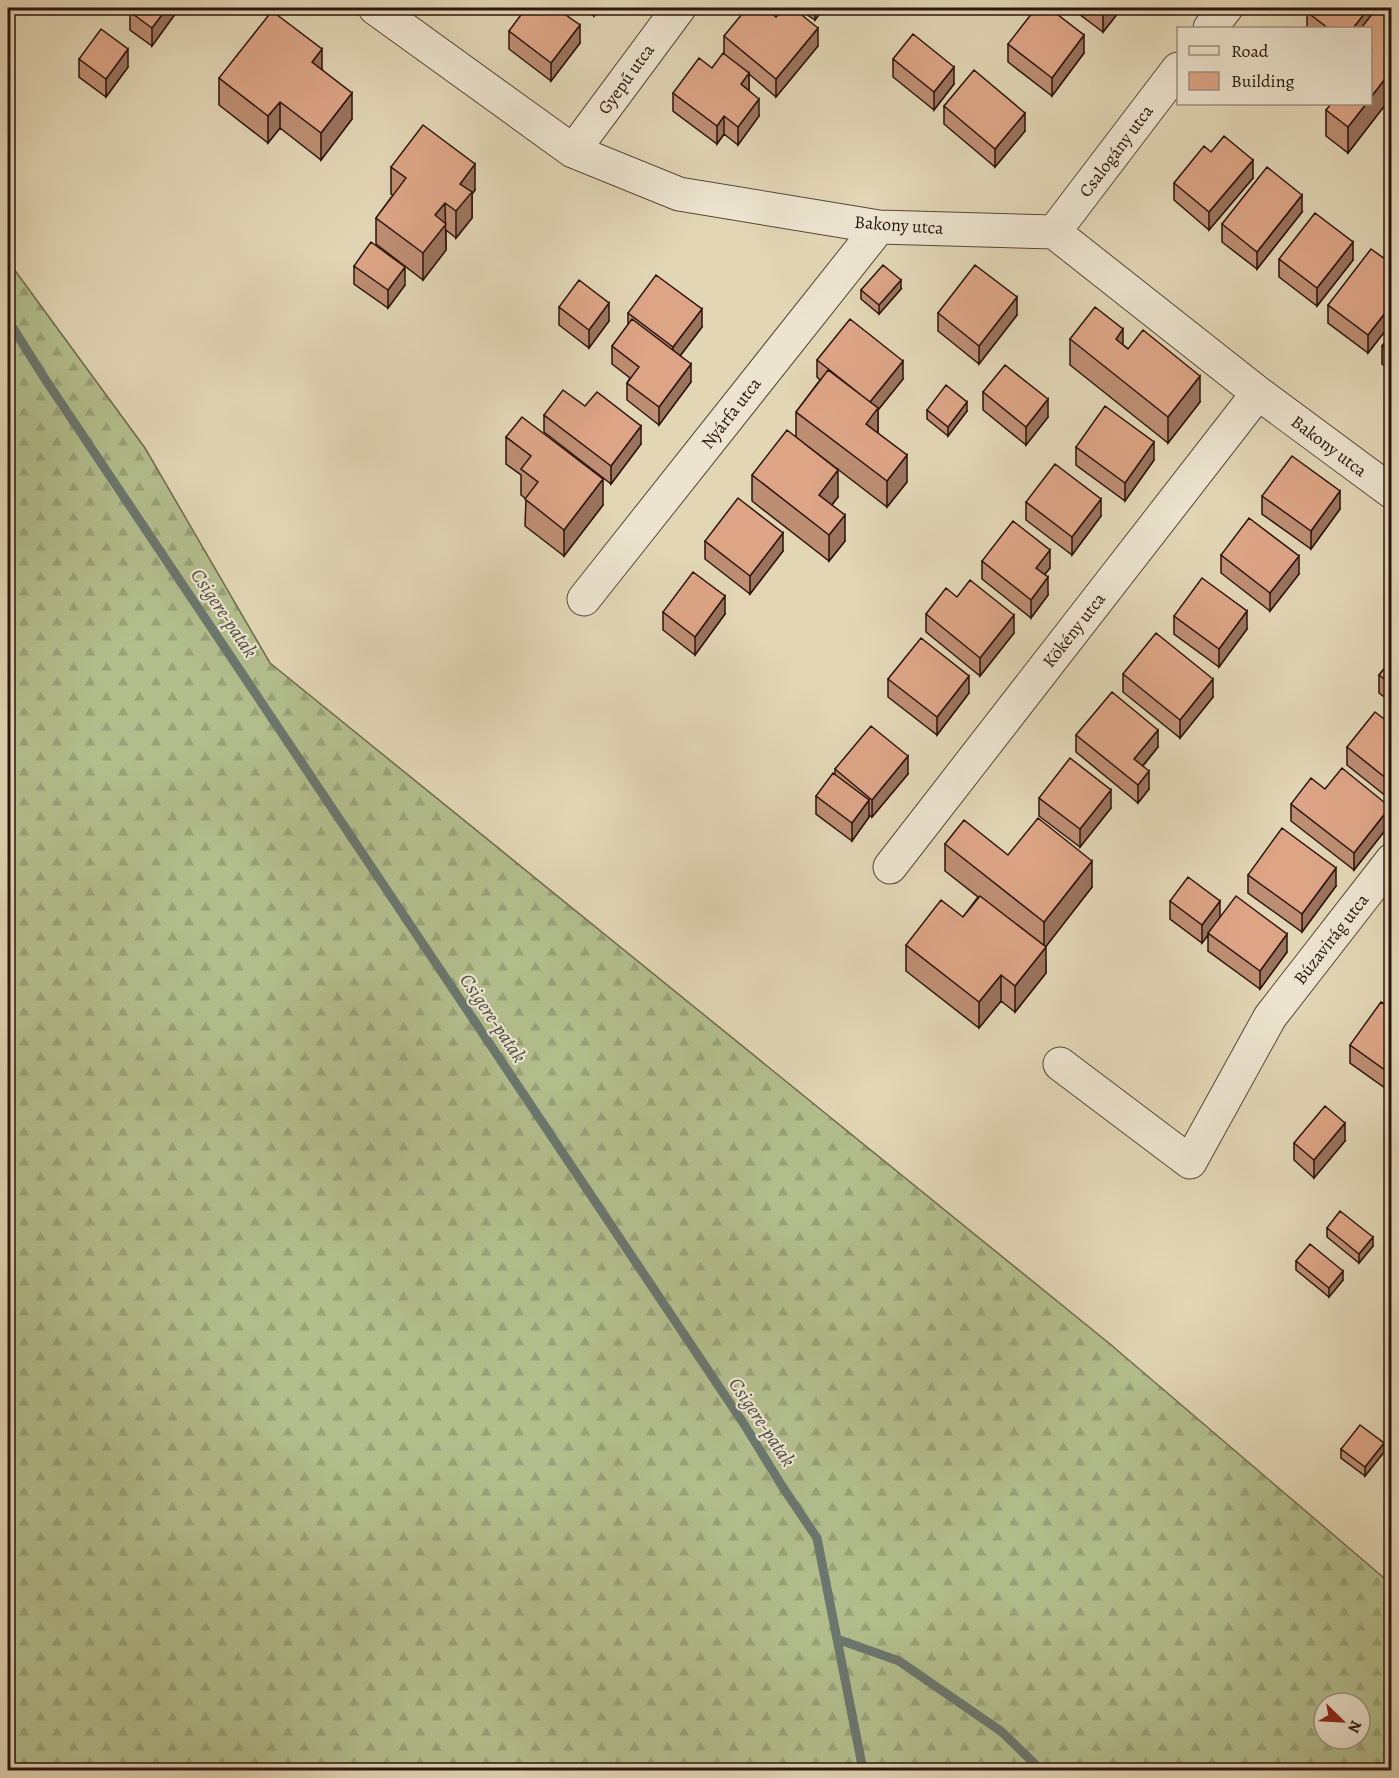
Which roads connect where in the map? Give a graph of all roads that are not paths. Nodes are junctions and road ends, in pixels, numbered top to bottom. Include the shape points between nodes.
1 (375, 8) edge
2 (679, 8) edge
3 (1226, 8) edge
4 (1210, 27) edge
5 (1177, 72) edge
6 (573, 151) junction
7 (879, 227) junction
8 (1054, 232) junction
9 (1258, 393) junction
10 (1392, 492) edge
11 (584, 599) dead end
12 (1392, 860) edge
13 (890, 867) dead end
14 (1060, 1064) dead end

1 - 6 street, Bakony utca
2 - 6 street, Gyepű utca
3 - 4 street
5 - 8 street, Csalogány utca
6 - 7 street, Bakony utca via 679,194
7 - 8 street, Bakony utca
7 - 11 street, Nyárfa utca
8 - 9 street, Bakony utca
9 - 10 street, Bakony utca
9 - 13 street, Kökény utca
12 - 14 street, Búzavirág utca via 1270,1017 1190,1162

